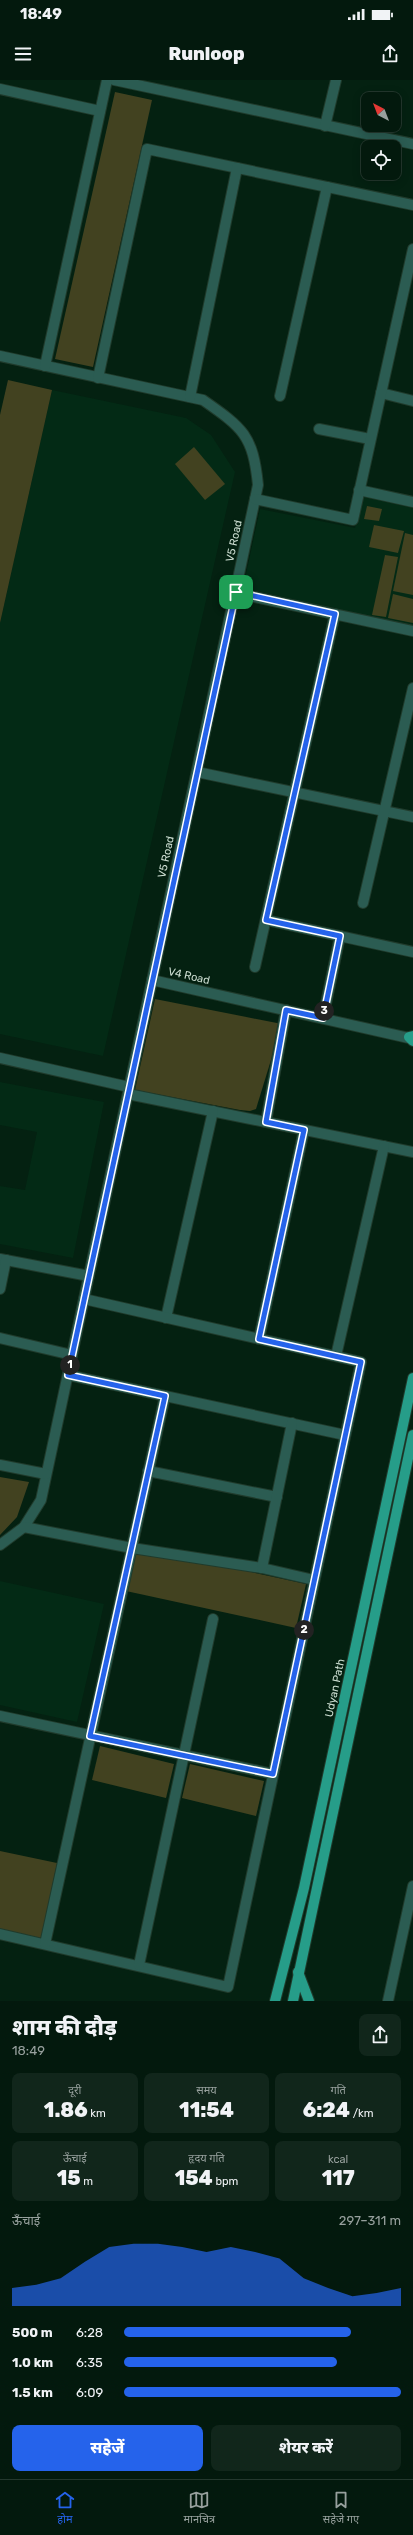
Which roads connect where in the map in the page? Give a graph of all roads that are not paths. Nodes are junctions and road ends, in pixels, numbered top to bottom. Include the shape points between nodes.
1 (107, 80) edge
2 (114, 80) edge
3 (336, 80) edge
4 (0, 89) edge
5 (100, 111) junction
6 (325, 126) junction
7 (413, 144) edge
8 (236, 168) junction
9 (327, 187) junction
10 (413, 205) edge
11 (413, 250) edge
12 (0, 356) edge
13 (45, 366) junction
14 (98, 378) junction
15 (381, 393) junction
16 (190, 396) junction
17 (280, 396) dead end
18 (413, 401) edge
19 (319, 429) dead end
20 (370, 439) junction
21 (359, 490) junction
22 (255, 499) junction
23 (413, 502) edge
24 (236, 592) junction
25 (335, 614) junction
26 (413, 631) edge
27 (413, 688) edge
28 (197, 772) junction
29 (295, 793) junction
30 (385, 811) junction
31 (413, 817) edge
32 (363, 903) dead end
33 (266, 920) junction
34 (340, 936) junction
35 (413, 952) edge
36 (255, 967) dead end
37 (152, 980) junction
38 (286, 1010) junction
39 (323, 1018) junction
40 (412, 1038) edge
41 (0, 1058) edge
42 (129, 1090) junction
43 (213, 1111) junction
44 (266, 1122) junction
45 (304, 1130) junction
46 (384, 1146) junction
47 (413, 1152) edge
48 (3, 1260) edge
49 (89, 1276) junction
50 (0, 1289) edge
51 (84, 1299) junction
52 (166, 1318) junction
53 (0, 1338) edge
54 (259, 1339) junction
55 (72, 1355) junction
56 (336, 1356) junction
57 (68, 1375) junction
58 (413, 1378) edge
59 (165, 1396) junction
60 (292, 1423) junction
61 (345, 1435) junction
62 (413, 1435) edge
63 (0, 1465) edge
64 (148, 1470) junction
65 (46, 1474) junction
66 (277, 1497) junction
67 (24, 1527) junction
68 (0, 1545) edge
69 (132, 1548) junction
70 (262, 1568) junction
71 (314, 1580) junction
72 (213, 1619) dead end
73 (0, 1716) edge
74 (90, 1736) junction
75 (184, 1755) junction
76 (273, 1774) junction
77 (413, 1886) edge
78 (0, 1934) edge
79 (44, 1944) junction
80 (139, 1966) junction
81 (298, 1972) junction
82 (275, 2001) edge
83 (293, 2001) edge
84 (309, 2001) edge
85 (388, 2001) edge

1 - 5 street
2 - 6 street
3 - 6 street
4 - 5 street
5 - 13 street
6 - 7 street
8 - 9 street
8 - 14 street via 147,149
8 - 16 street
9 - 10 street
9 - 17 street
11 - 15 street
12 - 13 street, V5 Road
13 - 14 street, V5 Road
14 - 16 street, V5 Road
15 - 18 street
15 - 20 street
16 - 22 street, V5 Road via 203,400 228,418 248,438 256,463 258,485
19 - 20 street
20 - 21 street
21 - 22 street via 353,520
21 - 23 street
22 - 24 street, V5 Road
24 - 25 street
24 - 28 street, V5 Road
25 - 26 street
25 - 29 street
27 - 30 street
28 - 29 street
28 - 37 street, V5 Road
29 - 30 street
29 - 33 street
30 - 31 street
30 - 32 street
33 - 34 street
33 - 36 street
34 - 35 street
34 - 39 street
37 - 38 street, V4 Road
37 - 42 street, V4 Road
38 - 39 street, V4 Road
38 - 44 street
39 - 40 street, V4 Road
41 - 42 street
42 - 43 street
42 - 49 street, V4 Road
43 - 44 street
43 - 52 street
44 - 45 street
45 - 46 street
45 - 54 street
46 - 47 street
46 - 56 street
48 - 49 street
48 - 50 street
49 - 51 street, V4 Road
51 - 52 street
51 - 55 street, V4 Road
52 - 54 street
53 - 55 street
54 - 56 street
55 - 57 street, V4 Road
56 - 61 street via 361,1362
57 - 59 street
57 - 65 street, V4 Road
58 - 82 main road, Udyan Path via 304,1888
59 - 60 street
59 - 64 street
60 - 61 street
60 - 66 street
61 - 71 street
62 - 81 main road
63 - 65 street
64 - 66 street
64 - 69 street
65 - 67 street, V4 Road via 41,1500
66 - 70 street
67 - 68 street
67 - 69 street
69 - 70 street
69 - 74 street
70 - 71 street
71 - 76 street
72 - 75 street
73 - 74 street
74 - 75 street
74 - 79 street
75 - 76 street
75 - 80 street
76 - 80 street via 228,1987
77 - 85 street
78 - 79 street
79 - 80 street
81 - 83 main road
81 - 84 main road

